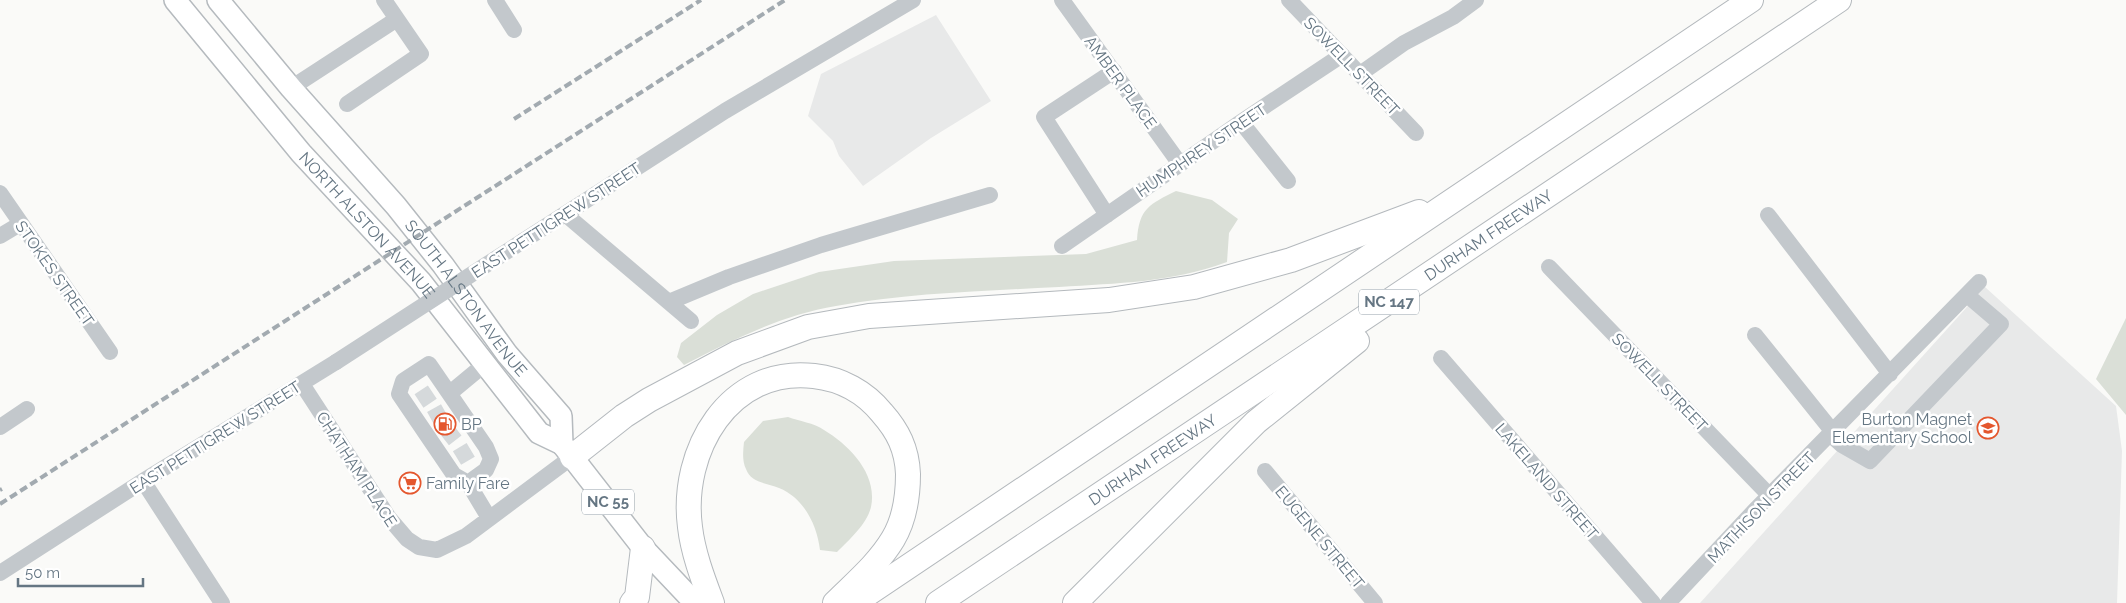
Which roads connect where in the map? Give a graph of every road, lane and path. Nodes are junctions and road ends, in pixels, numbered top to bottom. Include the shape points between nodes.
1 (175, 0) edge
2 (218, 0) edge
3 (384, 0) edge
4 (495, 0) edge
5 (913, 0) edge
6 (1062, 0) edge
7 (1289, 0) edge
8 (1476, 0) edge
9 (1750, 0) edge
10 (1839, 0) edge
11 (397, 19) junction
12 (514, 30) dead end
13 (1342, 56) junction
14 (1114, 71) junction
15 (1360, 74) junction
16 (291, 88) junction
17 (347, 104) dead end
18 (1240, 122) junction
19 (1416, 133) dead end
20 (1180, 164) junction
21 (1288, 181) dead end
22 (0, 193) edge
23 (990, 195) dead end
24 (1454, 199) junction
25 (565, 214) junction
26 (1107, 215) junction
27 (1768, 215) dead end
28 (20, 224) junction
29 (0, 236) edge
30 (1062, 246) dead end
31 (1549, 267) dead end
32 (1979, 282) dead end
33 (1414, 284) junction
34 (1967, 295) junction
35 (669, 302) junction
36 (691, 321) dead end
37 (1755, 335) dead end
38 (110, 352) dead end
39 (1441, 358) dead end
40 (485, 364) junction
41 (1890, 374) junction
42 (302, 384) junction
43 (446, 397) junction
44 (27, 409) dead end
45 (0, 426) edge
46 (1832, 433) junction
47 (567, 450) junction
48 (1265, 471) dead end
49 (143, 481) junction
50 (468, 483) junction
51 (1770, 496) junction
52 (489, 518) junction
53 (643, 548) junction
54 (0, 573) edge
55 (222, 603) edge
56 (632, 603) edge
57 (695, 603) edge
58 (712, 603) edge
59 (834, 603) edge
60 (854, 603) edge
61 (938, 603) edge
62 (1075, 603) edge
63 (1375, 603) edge
64 (1653, 603) edge
65 (1668, 603) edge

1 - 40 main road, NORTH ALSTON AVENUE / NC 55 via 301,154 421,282
2 - 16 main road, SOUTH ALSTON AVENUE
3 - 11 street
4 - 12 street
5 - 25 street, EAST PETTIGREW STREET via 725,111
6 - 14 street, AMBER PLACE
7 - 13 street, SOWELL STREET
8 - 15 street
9 - 24 highway, NC 147
10 - 33 highway, DURHAM FREEWAY / NC 147
11 - 16 street
11 - 17 street via 421,54
13 - 15 street, SOWELL STREET
13 - 18 street, HUMPHREY STREET
14 - 20 street, AMBER PLACE
14 - 26 street via 1044,117
15 - 19 street, SOWELL STREET
16 - 47 main road, SOUTH ALSTON AVENUE via 396,206 444,265 507,354 561,416
18 - 20 street, HUMPHREY STREET
18 - 21 street
20 - 26 street, HUMPHREY STREET
22 - 28 street, STOKES STREET
23 - 35 street via 821,245
24 - 47 highway via 1291,260 1194,287 1110,300 869,316 808,327 737,353 649,400
24 - 60 highway, NC 147
25 - 35 street
25 - 42 street, EAST PETTIGREW STREET, bridge
26 - 30 street, HUMPHREY STREET
27 - 41 street
28 - 29 street
28 - 38 street, STOKES STREET
31 - 51 street, SOWELL STREET
32 - 34 street, MATHISON STREET
33 - 61 highway, DURHAM FREEWAY / NC 147
33 - 62 highway via 1372,330 1256,422
34 - 41 street, MATHISON STREET
34 - 46 street via 2001,324 1870,461 1842,445
35 - 36 street
37 - 46 street
39 - 64 street, LAKELAND STREET
40 - 43 street
40 - 47 main road, NORTH ALSTON AVENUE / NC 55 via 539,433
41 - 46 street, MATHISON STREET
42 - 49 street, EAST PETTIGREW STREET
42 - 52 street, CHATHAM PLACE via 389,518 407,539 419,547 437,550 466,536
43 - 50 street via 477,446 491,459 486,470
43 - 50 street via 429,364 403,381 399,394 413,404 452,461 454,475
44 - 45 street
46 - 51 street, MATHISON STREET
47 - 52 street
47 - 53 main road, NC 55
48 - 63 street, EUGENE STREET
49 - 54 street, EAST PETTIGREW STREET
49 - 55 street
50 - 52 street
51 - 65 street, MATHISON STREET
53 - 56 highway via 637,597
53 - 57 main road, NC 55
58 - 59 highway via 690,528 689,498 698,452 717,416 748,389 782,376 805,375 828,377 874,403 898,435 906,457 908,496 894,538 879,559

